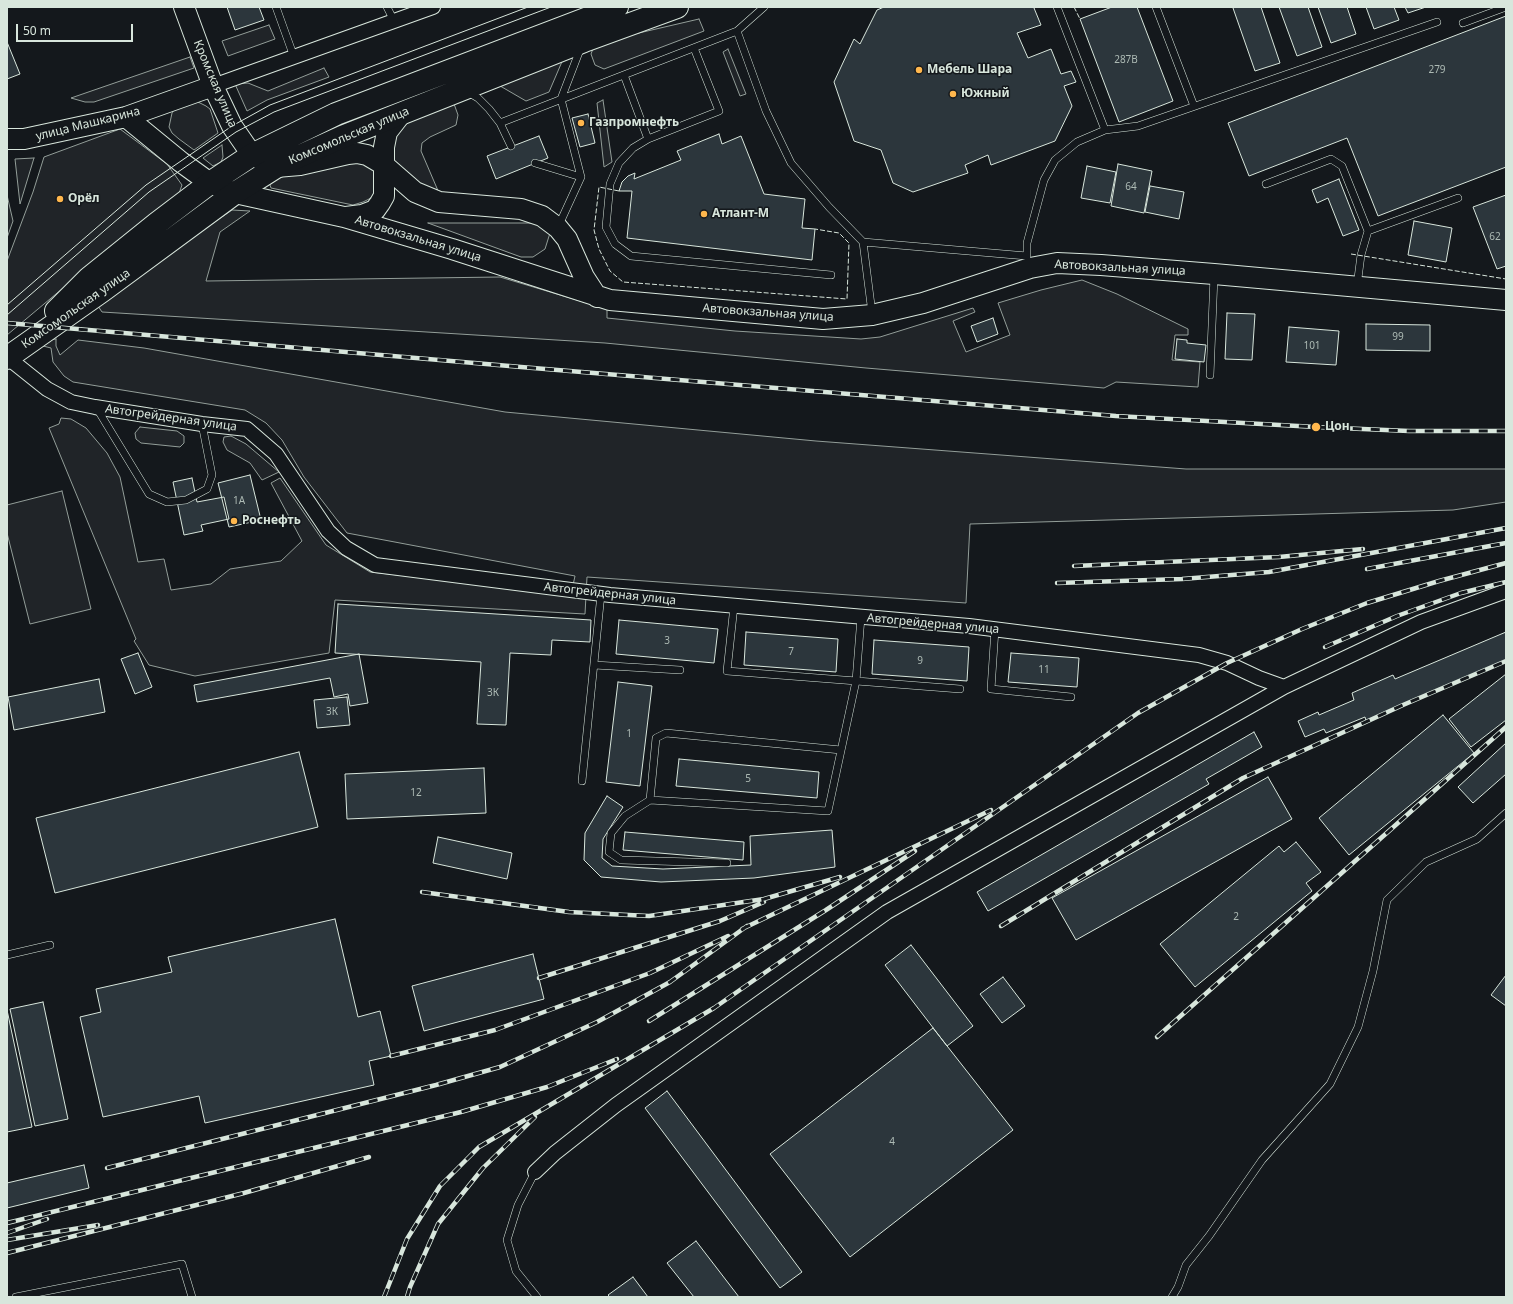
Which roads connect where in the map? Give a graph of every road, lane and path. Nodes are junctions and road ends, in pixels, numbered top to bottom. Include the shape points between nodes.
1 (184, 7) edge
2 (276, 7) edge
3 (387, 7) edge
4 (433, 7) edge
5 (617, 7) edge
6 (677, 7) edge
7 (764, 7) edge
8 (1057, 7) edge
9 (1156, 7) edge
10 (1506, 7) edge
11 (394, 21) junction
12 (1437, 22) dead end
13 (1463, 23) dead end
14 (738, 31) junction
15 (584, 41) junction
16 (694, 48) junction
17 (294, 57) junction
18 (624, 75) junction
19 (213, 86) junction
20 (462, 89) junction
21 (561, 99) junction
22 (1194, 106) junction
23 (401, 114) junction
24 (126, 118) junction
25 (500, 123) junction
26 (1105, 130) junction
27 (7, 139) edge
28 (648, 139) junction
29 (511, 146) dead end
30 (252, 155) junction
31 (535, 163) dead end
32 (384, 165) junction
33 (276, 167) junction
34 (581, 177) junction
35 (210, 183) junction
36 (1266, 184) dead end
37 (235, 193) junction
38 (1458, 198) dead end
39 (344, 217) junction
40 (558, 228) junction
41 (1368, 231) junction
42 (863, 242) junction
43 (1028, 262) junction
44 (1214, 274) junction
45 (831, 275) dead end
46 (1357, 286) junction
47 (597, 297) junction
48 (1506, 300) edge
49 (872, 316) junction
50 (7, 358) edge
51 (1210, 375) dead end
52 (96, 407) junction
53 (202, 424) junction
54 (1506, 591) edge
55 (601, 594) junction
56 (734, 606) junction
57 (861, 617) junction
58 (995, 629) junction
59 (594, 665) junction
60 (680, 670) dead end
61 (856, 681) junction
62 (1284, 687) junction
63 (960, 690) dead end
64 (1071, 697) dead end
65 (841, 750) junction
66 (582, 781) dead end
67 (650, 800) junction
68 (1506, 814) edge
69 (727, 863) dead end
70 (50, 945) dead end
71 (7, 955) edge
72 (535, 1172) joint
73 (16, 1297) edge
74 (192, 1297) edge
75 (537, 1297) edge
76 (1172, 1297) edge

1 - 19 street, Кромская улица
2 - 17 lane
3 - 11 lane
4 - 11 street
5 - 30 main road, Комсомольская улица via 336,114
6 - 15 main road, Комсомольская улица
7 - 14 lane
8 - 26 lane
9 - 22 lane
10 - 13 lane
11 - 17 street
12 - 22 lane
14 - 16 lane
14 - 42 lane via 766,111 790,163
15 - 20 main road, Комсомольская улица
15 - 21 lane
16 - 18 lane
16 - 28 lane via 719,111
17 - 19 street
18 - 21 lane
18 - 28 lane
19 - 24 street, улица Машкарина
19 - 30 street, Кромская улица via 232,126
20 - 23 main road, Комсомольская улица
20 - 25 lane via 478,98
21 - 25 lane
21 - 34 lane
22 - 26 lane via 1138,126
23 - 32 street via 387,132
23 - 33 main road, Комсомольская улица
24 - 27 street, улица Машкарина via 24,139
24 - 35 street, Автовокзальная улица
25 - 29 lane
26 - 43 lane via 1077,142 1055,160 1044,180 1027,243
28 - 45 lane via 633,148 619,162 610,184 606,227 615,244 631,256
30 - 33 street, Кромская улица
30 - 35 main road, Комсомольская улица
31 - 34 lane
32 - 33 street via 367,155 357,153 300,165
32 - 39 street via 384,196 380,204 375,210 362,215
32 - 40 street via 415,192 439,202 521,208 542,216
33 - 37 main road, Комсомольская улица
34 - 40 lane
35 - 37 street, Автовокзальная улица
35 - 50 main road, Комсомольская улица via 89,278
36 - 41 lane via 1331,160 1342,166
37 - 39 street, Автовокзальная улица
37 - 50 main road, Комсомольская улица
38 - 41 lane
39 - 47 street, Автовокзальная улица via 452,248
40 - 47 street via 567,239 584,277
41 - 46 lane via 1361,255
42 - 43 lane
42 - 49 lane
43 - 44 street, Автовокзальная улица
43 - 49 street, Автовокзальная улица via 923,303
44 - 46 street, Автовокзальная улица
44 - 51 lane
46 - 48 street, Автовокзальная улица
47 - 49 street, Автовокзальная улица via 823,319
50 - 52 street, Автогрейдерная улица via 47,389 71,402
52 - 53 street, Автогрейдерная улица
52 - 53 lane via 149,494 168,502 186,500 207,489 212,475
53 - 55 street, Автогрейдерная улица via 247,429 276,454 328,531 346,548 375,564
54 - 62 street via 1421,622
55 - 56 street, Автогрейдерная улица
55 - 59 lane
56 - 57 street, Автогрейдерная улица
56 - 61 lane via 727,671
57 - 58 street, Автогрейдерная улица
57 - 61 lane
58 - 62 street, Автогрейдерная улица via 1199,654
58 - 64 lane via 991,689
59 - 60 lane
59 - 66 lane
61 - 63 lane
61 - 65 lane
62 - 72 street via 887,912 616,1105
65 - 67 lane via 828,811
65 - 67 lane via 666,733 656,738
67 - 69 lane via 625,816 611,833 609,852 621,860
68 - 76 lane via 1478,839 1426,862 1387,900 1374,971 1358,1027 1330,1084 1262,1160 1186,1265
70 - 71 lane
72 - 75 lane via 518,1205 507,1240 516,1271
73 - 74 lane via 182,1264

